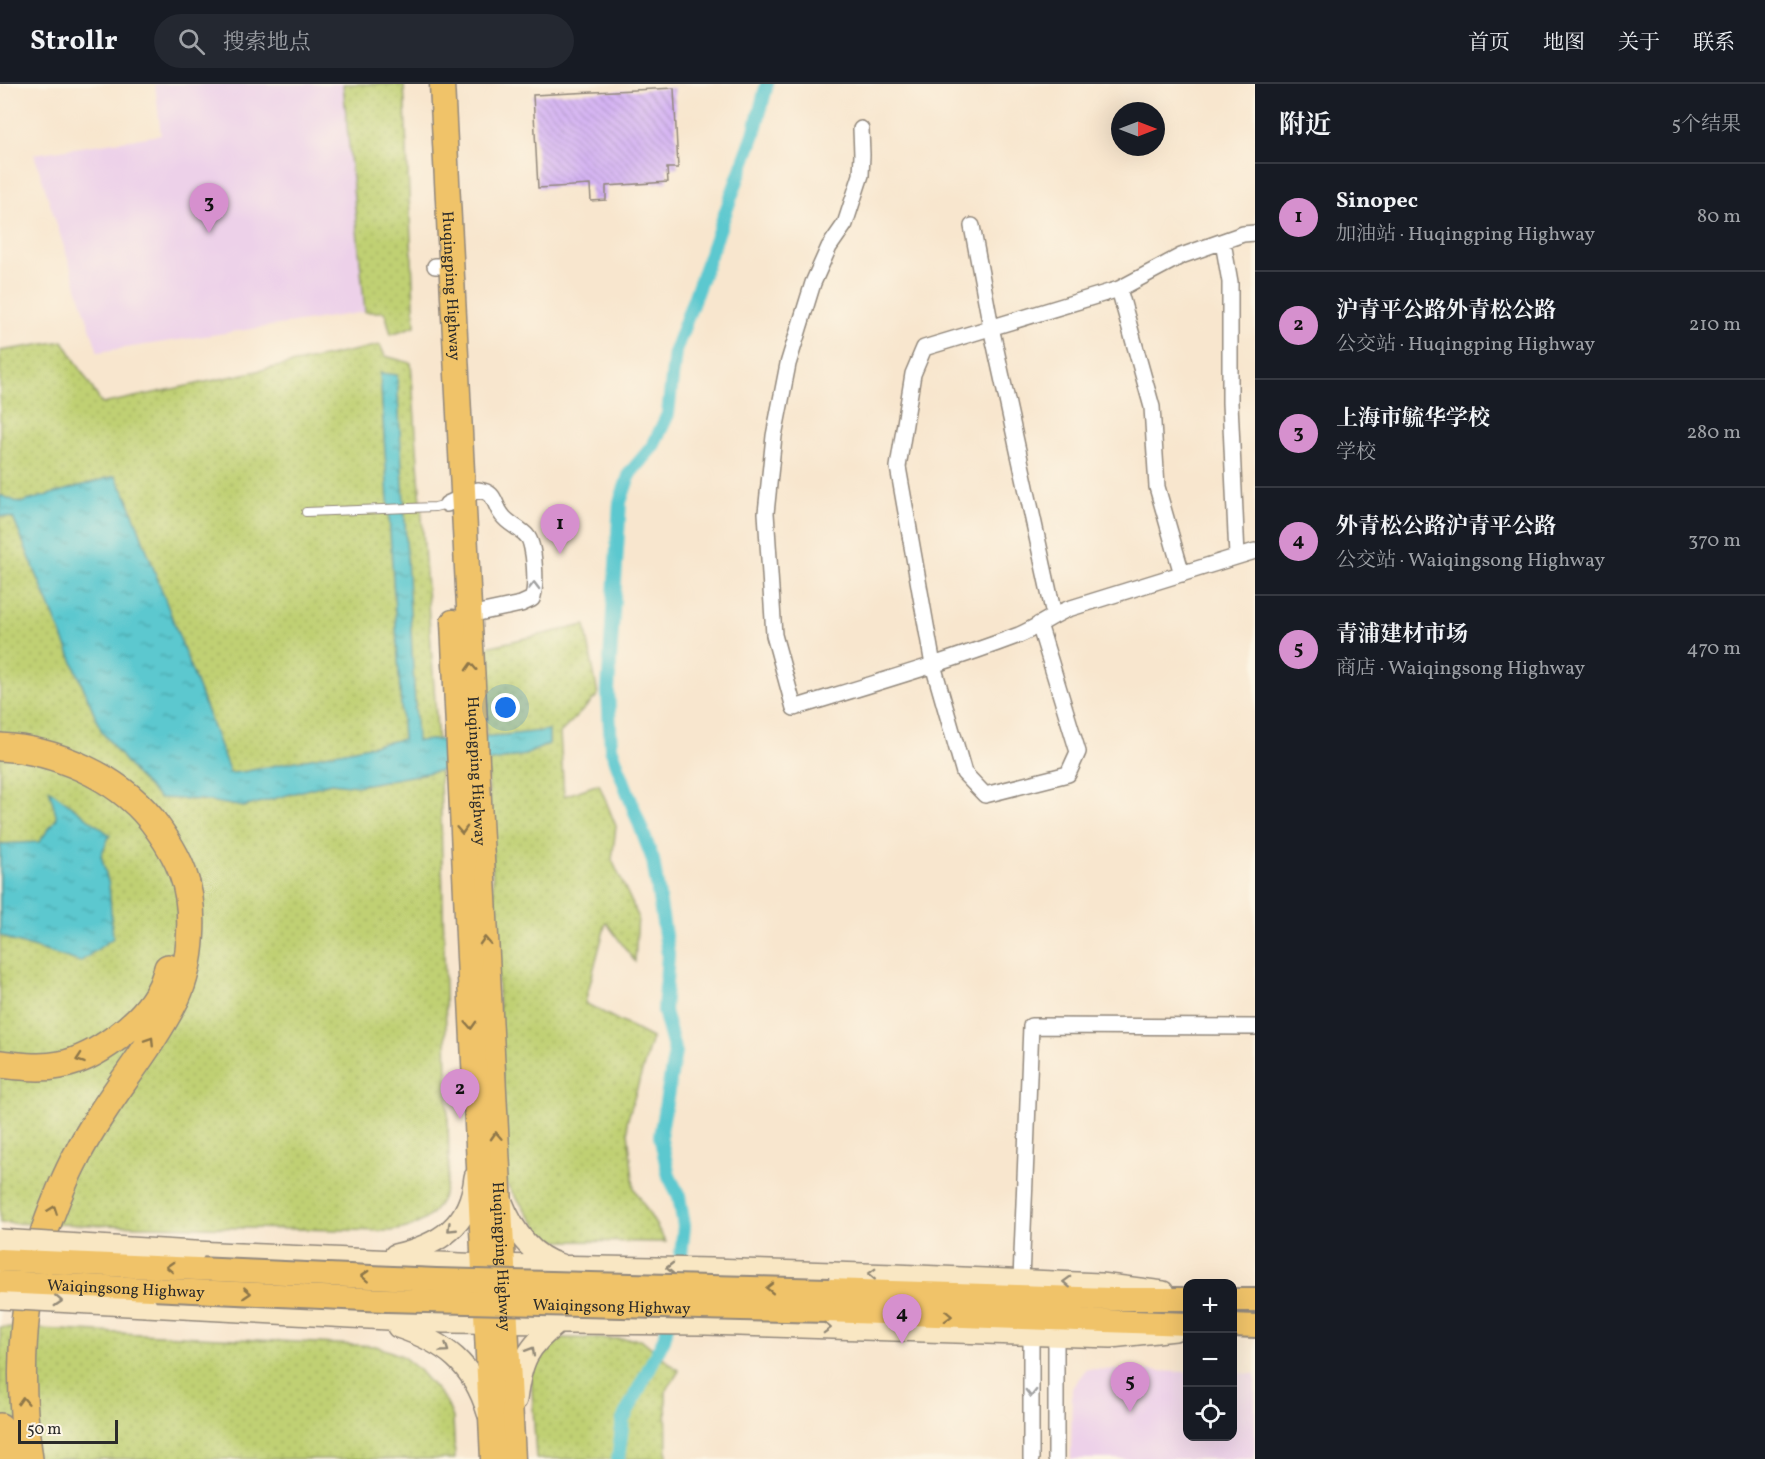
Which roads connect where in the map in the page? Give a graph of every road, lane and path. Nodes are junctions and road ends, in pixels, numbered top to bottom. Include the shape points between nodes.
1 (425, 84) edge
2 (442, 84) edge
3 (861, 129) dead end
4 (972, 226) dead end
5 (1255, 233) edge
6 (1223, 242) junction
7 (443, 266) junction
8 (1119, 289) junction
9 (991, 327) junction
10 (455, 501) junction
11 (306, 512) dead end
12 (1255, 550) edge
13 (1237, 556) junction
14 (1182, 574) junction
15 (469, 615) junction
16 (1054, 615) junction
17 (1039, 624) junction
18 (933, 665) junction
19 (466, 726) junction
20 (0, 747) edge
21 (0, 763) edge
22 (65, 769) junction
23 (468, 771) junction
24 (1255, 1027) edge
25 (0, 1064) edge
26 (477, 1156) junction
27 (499, 1194) junction
28 (0, 1240) edge
29 (343, 1259) junction
30 (0, 1260) edge
31 (583, 1267) junction
32 (619, 1268) junction
33 (493, 1281) junction
34 (1021, 1281) junction
35 (0, 1282) edge
36 (1183, 1297) edge
37 (0, 1298) edge
38 (1183, 1298) edge
39 (827, 1300) junction
40 (1237, 1300) edge
41 (1255, 1300) edge
42 (372, 1319) junction
43 (496, 1322) junction
44 (606, 1322) junction
45 (558, 1323) junction
46 (1237, 1325) edge
47 (1183, 1326) edge
48 (1255, 1326) edge
49 (1183, 1327) edge
50 (1031, 1335) junction
51 (1056, 1336) junction
52 (0, 1427) edge
53 (492, 1427) junction
54 (506, 1456) edge
55 (7, 1459) edge
56 (29, 1459) edge
57 (1030, 1459) edge
58 (1056, 1459) edge

1 - 7 highway, Huqingping Highway
2 - 7 highway, Huqingping Highway
3 - 18 street via 861,175 845,224 829,247 813,283 788,364 774,436 766,513 774,635 794,708
4 - 9 street
5 - 6 street
6 - 8 street via 1181,256
6 - 13 street via 1230,282 1230,403
7 - 10 highway, Huqingping Highway
8 - 9 street
8 - 14 street via 1152,407 1157,487
9 - 16 street
9 - 18 street via 924,348 913,374 898,467
10 - 11 lane via 435,507
10 - 15 highway, Huqingping Highway
15 -> 10 street via 532,599 532,543 501,514 491,496 480,490
10 - 19 highway, Huqingping Highway
12 - 13 street
13 - 14 street
14 - 16 street
19 -> 15 highway, Huqingping Highway
16 - 17 street
17 - 18 street via 1022,634
17 - 18 street via 1078,752 1068,774 985,795 964,773
19 - 23 highway, Huqingping Highway
20 - 22 highway via 37,753
21 - 22 highway
22 -> 25 highway via 126,814 151,844 169,880 175,914 173,954 160,990 137,1021 88,1056 60,1065
56 -> 22 highway via 23,1356 26,1316 44,1234 77,1155 177,997 188,958 191,914 183,875 164,836 138,803 105,779
23 -> 26 highway, Huqingping Highway
27 -> 23 highway, Huqingping Highway
24 - 34 street via 1031,1026
26 -> 29 main road via 470,1202 454,1227 441,1238 412,1251
26 - 33 highway, Huqingping Highway
27 - 31 main road via 518,1234 539,1254 555,1263
27 - 33 highway, Huqingping Highway
28 - 29 main road, bridge
29 - 33 main road via 386,1261
39 -> 30 main road, Waiqingsong Highway, bridge
31 - 32 main road
31 - 33 main road
34 -> 32 main road
32 - 44 main road via 598,1274 589,1292 593,1312
33 - 42 main road via 442,1305
33 - 43 highway, Huqingping Highway
33 - 44 main road via 566,1313
36 -> 34 main road via 1101,1284
35 -> 39 main road, Waiqingsong Highway, bridge via 386,1300
37 -> 42 main road, bridge
38 - 39 main road, Waiqingsong Highway
39 -> 47 main road, Waiqingsong Highway
40 - 41 main road
42 - 43 main road
42 -> 53 main road via 422,1335 455,1356 472,1376
43 - 45 main road
43 - 53 highway, Huqingping Highway
43 - 54 highway, Huqingping Highway
44 - 45 main road
44 -> 50 main road
54 -> 45 main road via 522,1370 532,1346
46 - 48 main road
49 - 51 main road via 1138,1335
50 - 51 main road
50 -> 57 street
51 - 58 street
52 - 55 highway
53 - 54 highway, Huqingping Highway

